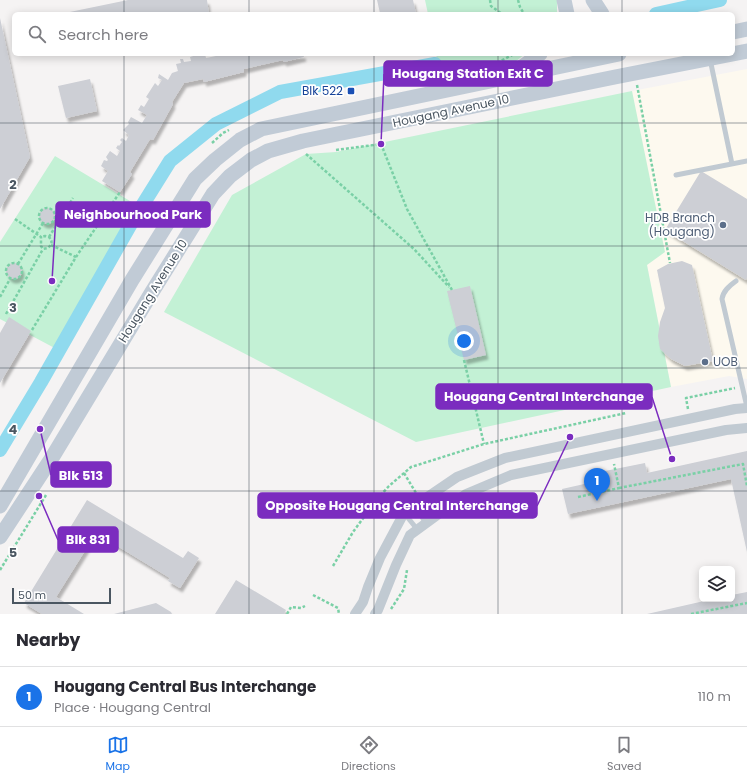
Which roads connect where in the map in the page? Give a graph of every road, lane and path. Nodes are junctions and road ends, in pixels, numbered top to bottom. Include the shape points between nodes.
1 (490, 0) edge
2 (518, 0) edge
3 (592, 0) edge
4 (499, 12) edge
5 (523, 12) edge
6 (593, 12) edge
7 (601, 12) edge
8 (747, 29) edge
9 (735, 32) edge
10 (747, 51) edge
11 (735, 53) edge
12 (538, 56) edge
13 (602, 56) edge
14 (709, 56) edge
15 (575, 58) edge
16 (634, 73) junction
17 (607, 78) junction
18 (499, 79) junction
19 (580, 84) junction
20 (303, 150) junction
21 (331, 150) dead end
22 (312, 153) dead end
23 (747, 161) edge
24 (732, 164) junction
25 (676, 175) dead end
26 (120, 192) dead end
27 (73, 198) dead end
28 (62, 216) junction
29 (56, 217) junction
30 (15, 219) dead end
31 (43, 223) junction
32 (37, 235) junction
33 (41, 237) junction
34 (49, 237) junction
35 (52, 245) junction
36 (43, 248) junction
37 (76, 257) junction
38 (670, 263) dead end
39 (18, 264) junction
40 (21, 276) junction
41 (10, 279) junction
42 (26, 279) junction
43 (736, 281) dead end
44 (0, 297) edge
45 (6, 314) dead end
46 (32, 330) dead end
47 (464, 360) dead end
48 (742, 387) junction
49 (686, 398) dead end
50 (747, 407) edge
51 (626, 413) dead end
52 (747, 428) edge
53 (484, 444) junction
54 (614, 463) dead end
55 (746, 480) edge
56 (747, 486) edge
57 (619, 488) junction
58 (50, 489) dead end
59 (578, 497) dead end
60 (414, 505) junction
61 (0, 506) edge
62 (404, 513) junction
63 (426, 522) junction
64 (417, 529) junction
65 (0, 537) edge
66 (333, 566) dead end
67 (0, 570) edge
68 (313, 595) dead end
69 (747, 603) edge
70 (305, 606) dead end
71 (287, 614) edge
72 (339, 614) edge
73 (356, 614) edge
74 (375, 614) edge
75 (691, 614) edge

1 - 4 path via 490,6
2 - 5 path
3 - 6 main road
3 - 7 main road
8 - 9 main road
10 - 11 main road, Hougang Avenue 10
12 - 18 main road via 525,66
13 - 15 main road, Hougang Avenue 10
13 - 17 main road
14 - 16 main road, Hougang Avenue 10
14 - 24 lane
15 - 18 main road, Hougang Avenue 10
15 - 19 main road
16 - 17 main road, Hougang Avenue 10
16 - 38 path
17 - 19 main road, Hougang Avenue 10
18 - 61 main road, Hougang Avenue 10 via 261,129 240,140 215,160 195,179 132,280
19 - 20 main road, Hougang Avenue 10
20 - 21 path via 414,249 452,290 407,209 380,144
20 - 22 path
20 - 65 main road, Hougang Avenue 10 via 268,151 230,176 213,194 53,456
23 - 24 lane
24 - 25 lane
26 - 37 path
27 - 28 path
28 - 29 path
28 - 34 path
29 - 31 path via 48,224
29 - 31 path via 52,209 42,210 40,220
30 - 32 path
31 - 32 path
32 - 33 path
32 - 39 path
33 - 34 path
33 - 36 path
34 - 35 path
35 - 36 path
35 - 37 path
36 - 42 path
37 - 46 path
39 - 40 path
39 - 41 path via 8,265 6,274
40 - 41 path via 15,280
40 - 42 path
41 - 44 path
42 - 45 path
43 - 48 lane via 727,288 722,300
47 - 53 path
48 - 49 path
48 - 50 lane
50 - 60 street via 505,458 457,478
51 - 53 path
52 - 63 street via 511,475 466,494
53 - 66 path via 411,467 378,498 353,532
54 - 57 path
55 - 56 path
55 - 57 path via 743,464
57 - 59 path
58 - 67 path
60 - 62 street
60 - 63 lane
62 - 64 lane
62 - 73 street via 380,558
63 - 64 street
64 - 74 street via 410,535
68 - 72 path via 338,608
69 - 75 path
70 - 71 path via 291,608

